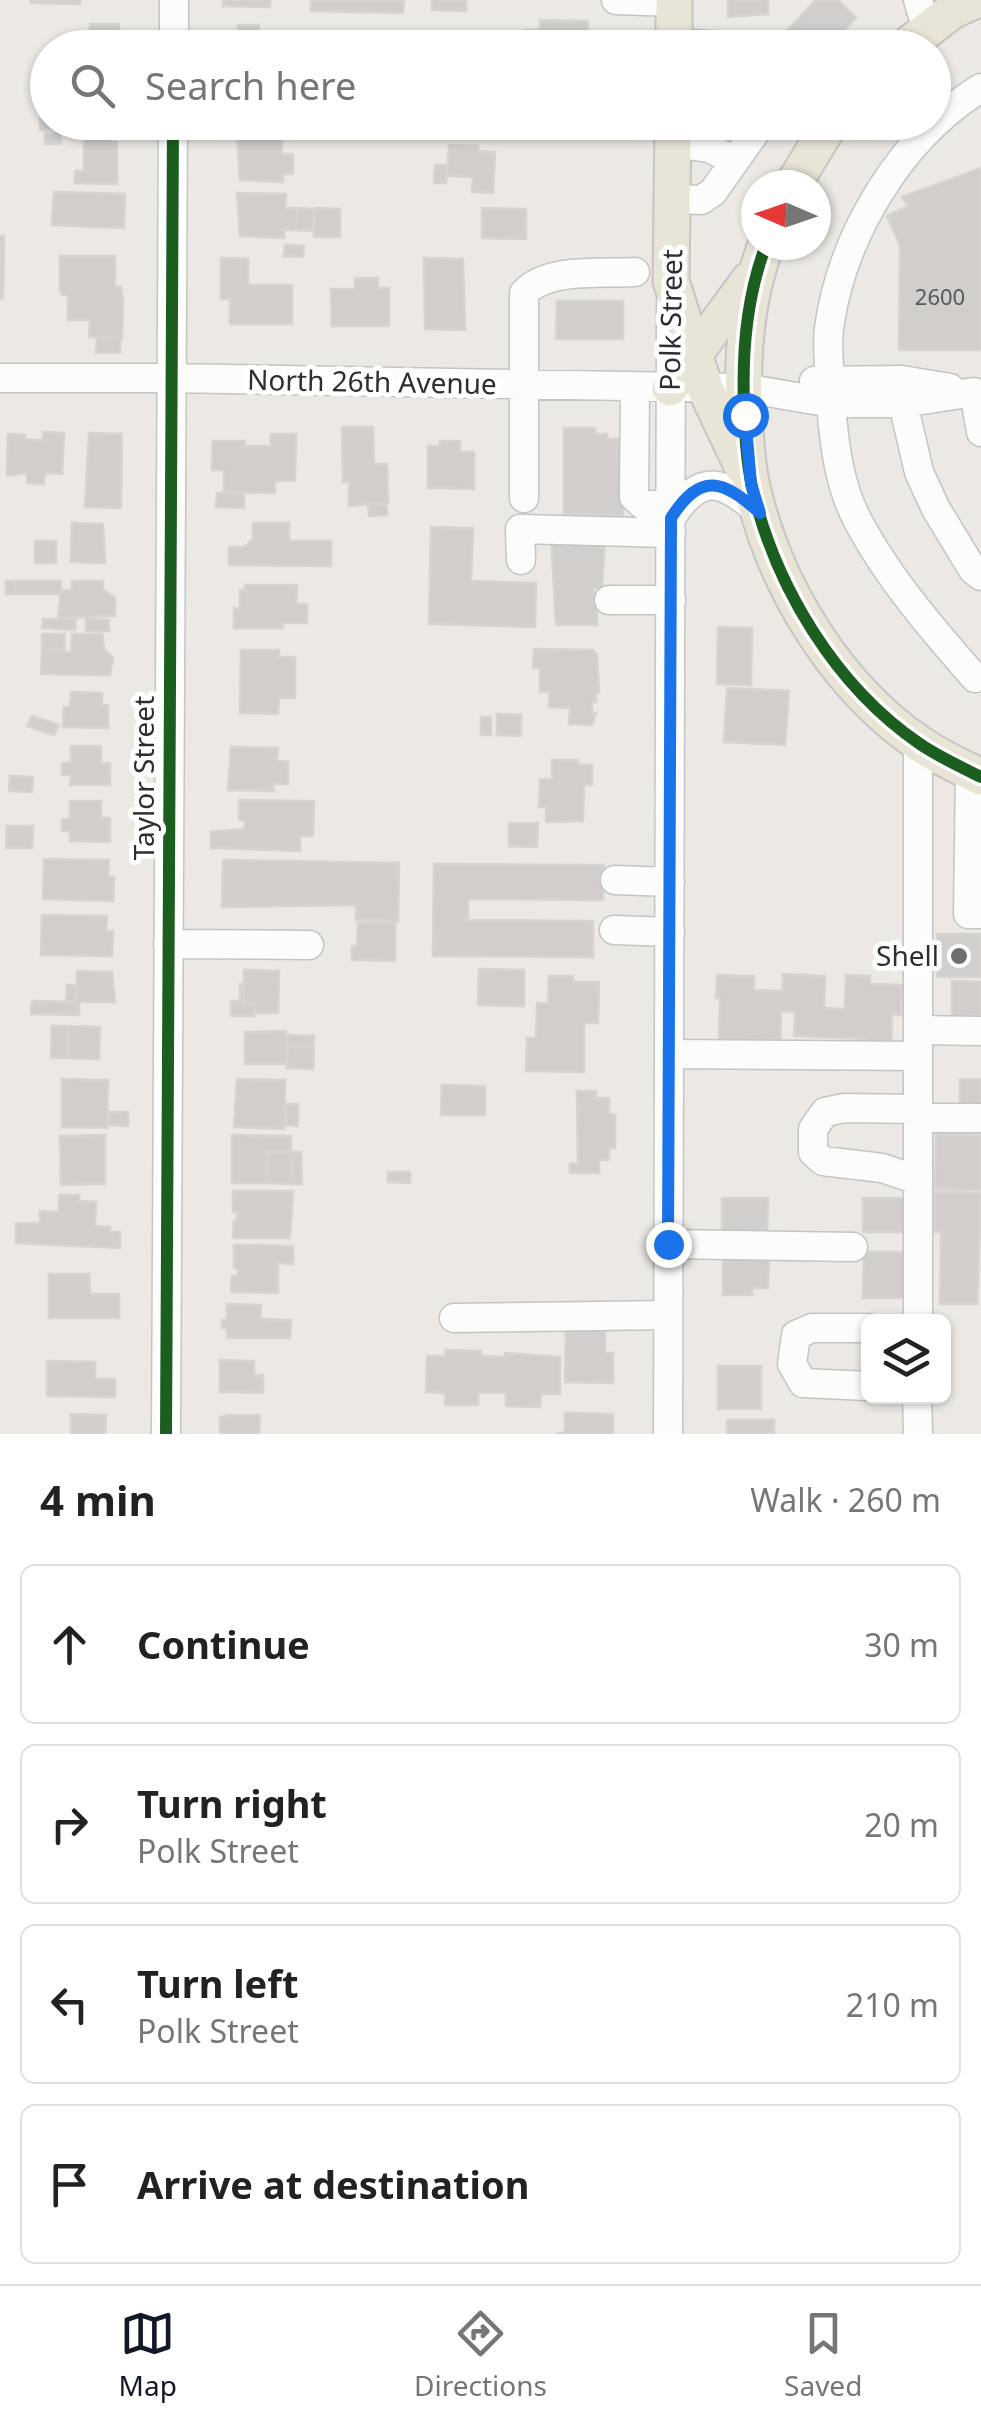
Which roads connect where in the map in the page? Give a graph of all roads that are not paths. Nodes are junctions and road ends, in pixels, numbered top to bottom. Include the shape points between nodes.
1 (174, 0) edge
2 (616, 0) edge
3 (976, 0) edge
4 (674, 1) edge
5 (916, 26) edge
6 (174, 30) edge
7 (674, 30) edge
8 (981, 88) edge
9 (951, 112) edge
10 (173, 140) edge
11 (673, 140) edge
12 (690, 140) edge
13 (749, 140) edge
14 (819, 140) edge
15 (919, 140) edge
16 (735, 161) junction
17 (802, 170) edge
18 (672, 199) junction
19 (760, 260) edge
20 (761, 260) edge
21 (635, 272) dead end
22 (690, 377) junction
23 (0, 378) edge
24 (171, 378) junction
25 (524, 385) junction
26 (635, 387) junction
27 (744, 388) junction
28 (830, 392) junction
29 (977, 392) edge
30 (903, 403) junction
31 (981, 432) edge
32 (524, 498) dead end
33 (755, 499) junction
34 (671, 519) junction
35 (520, 560) dead end
36 (981, 576) edge
37 (608, 600) dead end
38 (671, 600) junction
39 (979, 675) edge
40 (918, 742) junction
41 (975, 774) edge
42 (615, 880) dead end
43 (670, 882) junction
44 (981, 914) edge
45 (614, 930) dead end
46 (670, 932) junction
47 (168, 944) junction
48 (309, 945) dead end
49 (981, 1031) edge
50 (918, 1043) junction
51 (669, 1054) junction
52 (918, 1114) junction
53 (981, 1118) edge
54 (918, 1180) junction
55 (668, 1244) junction
56 (853, 1247) dead end
57 (918, 1314) edge
58 (668, 1315) junction
59 (454, 1318) dead end
60 (861, 1328) edge
61 (861, 1386) edge
62 (918, 1404) edge
63 (166, 1434) edge
64 (668, 1434) edge
65 (918, 1434) edge

1 - 6 street
2 - 4 street
3 - 5 main road
4 - 7 main road
8 - 9 street
10 - 24 street, Taylor Street
11 - 18 main road, Polk Street
12 - 16 street
13 - 16 street
14 - 17 main road
15 - 28 street via 853,242 828,332
16 - 18 street via 700,200
18 - 22 main road, Polk Street via 672,281
19 - 22 main road
20 - 27 main road via 746,328
21 - 25 street via 532,284 524,293
22 - 26 street, North 26th Avenue
22 - 27 street, North 26th Avenue
22 - 33 main road, Polk Street
22 - 34 street, Polk Street
23 - 24 street, North 26th Avenue
24 - 25 street, North 26th Avenue
24 - 47 street, Taylor Street
25 - 26 street, North 26th Avenue
25 - 32 street
26 - 34 street via 634,497
27 - 28 street, North 26th Avenue via 778,379
27 - 33 main road
28 - 29 street, North 26th Avenue via 902,380
28 - 30 street, North 26th Avenue
28 - 39 street via 835,452 858,521 925,621
29 - 30 street, North 26th Avenue
29 - 31 street
30 - 36 street via 919,472
33 - 34 street via 704,486 683,499
33 - 40 main road via 792,598 818,640 852,682
34 - 35 street via 520,529
34 - 38 street, Polk Street
37 - 38 street
38 - 43 street, Polk Street
40 - 41 main road
40 - 50 street
41 - 44 street via 968,914
42 - 43 street
43 - 46 street, Polk Street
45 - 46 street
46 - 51 street, Polk Street
47 - 48 street
47 - 63 street, Taylor Street
49 - 50 street
50 - 51 street
50 - 52 street
51 - 55 street, Polk Street
52 - 53 street
52 - 54 street
52 - 54 street via 844,1108 825,1112 813,1129 813,1152 823,1161
54 - 57 street
55 - 56 street
55 - 58 street, Polk Street
58 - 59 street
58 - 64 street, Polk Street
60 - 61 street via 812,1328 796,1335 792,1364 803,1383
62 - 65 street

